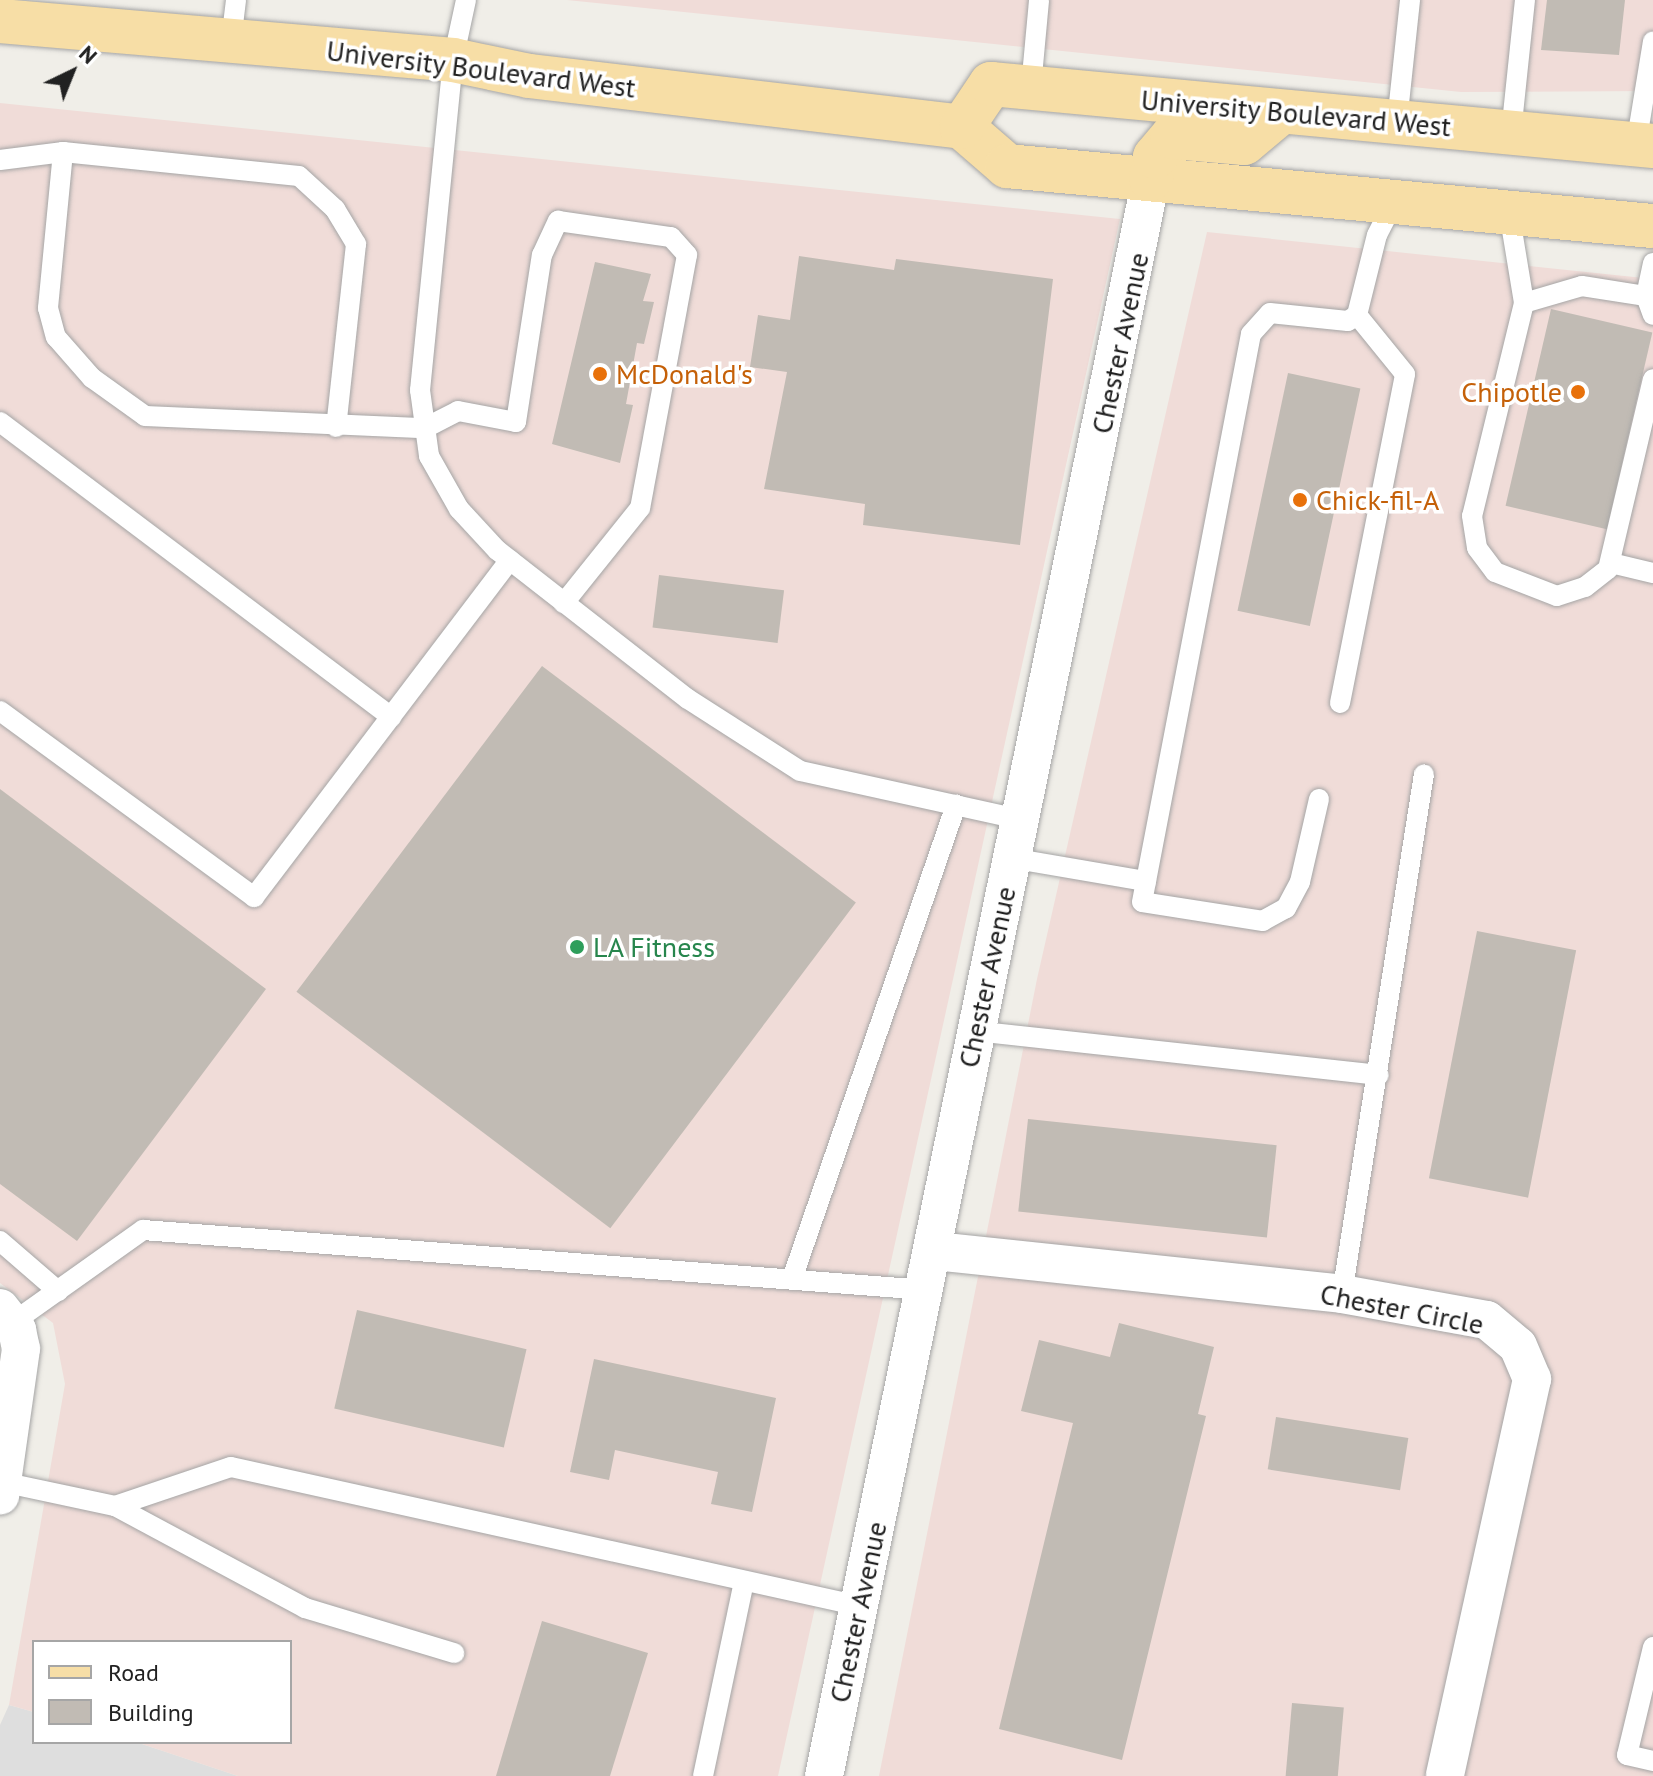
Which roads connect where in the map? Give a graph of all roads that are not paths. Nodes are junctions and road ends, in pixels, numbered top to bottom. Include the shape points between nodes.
1 (466, 0) edge
2 (1039, 0) edge
3 (1410, 0) edge
4 (1525, 0) edge
5 (234, 20) edge
6 (0, 21) edge
7 (1653, 41) edge
8 (453, 60) junction
9 (1031, 87) junction
10 (1280, 113) junction
11 (1397, 122) junction
12 (962, 127) junction
13 (1511, 133) junction
14 (1644, 146) edge
15 (63, 152) junction
16 (0, 160) edge
17 (1151, 179) junction
18 (1394, 201) junction
19 (1509, 212) junction
20 (1653, 226) edge
21 (1653, 263) edge
22 (1524, 303) junction
23 (1650, 305) edge
24 (1357, 315) junction
25 (1653, 379) edge
26 (0, 422) edge
27 (336, 427) junction
28 (425, 428) junction
29 (510, 560) junction
30 (1611, 563) junction
31 (1653, 573) edge
32 (564, 603) junction
33 (1340, 703) dead end
34 (0, 711) edge
35 (391, 717) junction
36 (1424, 774) dead end
37 (1319, 799) dead end
38 (956, 805) junction
39 (1019, 819) junction
40 (1011, 858) junction
41 (1146, 881) junction
42 (974, 1031) junction
43 (1379, 1075) junction
44 (0, 1241) edge
45 (935, 1251) junction
46 (792, 1279) junction
47 (927, 1290) junction
48 (58, 1291) junction
49 (1342, 1294) junction
50 (11, 1327) edge
51 (1, 1489) edge
52 (115, 1506) junction
53 (744, 1581) junction
54 (860, 1606) junction
55 (1653, 1647) edge
56 (454, 1653) dead end
57 (1653, 1761) edge
58 (703, 1776) edge
59 (824, 1776) edge
60 (1445, 1776) edge

1 - 8 lane
2 - 9 lane
3 - 11 lane
4 - 13 lane
5 - 6 main road, University Boulevard West
5 - 8 main road, University Boulevard West
7 - 14 lane
8 - 12 main road, University Boulevard West via 529,76
8 - 28 lane via 420,390
9 - 10 main road, University Boulevard West
9 - 12 main road, University Boulevard West via 991,84
10 - 11 main road, University Boulevard West
10 - 17 main road via 1244,143 1172,137 1155,157
11 - 13 main road, University Boulevard West
12 - 17 main road via 1007,166
13 - 14 main road, University Boulevard West
15 - 16 lane
15 - 27 lane via 48,308 56,337 92,378 145,416
15 - 27 lane via 299,176 335,209 356,244
17 - 18 main road
17 - 39 street, Chester Avenue
18 - 19 main road
18 - 24 lane via 1377,235
19 - 20 main road
19 - 22 lane
21 - 23 lane
22 - 23 lane via 1582,286
22 - 30 lane via 1474,493 1477,548 1495,572 1557,596 1585,587
24 - 33 lane via 1405,374
24 - 41 lane via 1348,321 1270,313 1251,334
25 - 30 lane
26 - 35 lane
27 - 28 lane
28 - 29 lane via 429,456 459,509
28 - 32 lane via 458,411 516,422 542,255 558,221 671,237 687,255 640,508
29 - 32 lane
29 - 35 lane
30 - 31 lane
32 - 38 lane via 688,699 800,771
34 - 35 lane via 254,897
36 - 43 lane
37 - 41 lane via 1300,882 1286,908 1263,921 1142,902
38 - 39 lane
38 - 46 lane
39 - 40 street, Chester Avenue
40 - 41 lane
40 - 42 street, Chester Avenue
42 - 43 lane
42 - 45 street, Chester Avenue
43 - 49 lane
44 - 48 lane
45 - 47 street, Chester Avenue
45 - 49 street, Chester Circle
46 - 47 lane
46 - 48 lane via 143,1230
47 - 54 street, Chester Avenue
48 - 50 lane
49 - 60 street, Chester Circle via 1487,1320 1518,1346 1532,1379
50 - 51 street
51 - 52 lane
52 - 53 lane via 231,1467
52 - 56 lane via 305,1608
53 - 54 lane
53 - 58 lane
54 - 59 street, Chester Avenue
55 - 57 lane via 1627,1755

